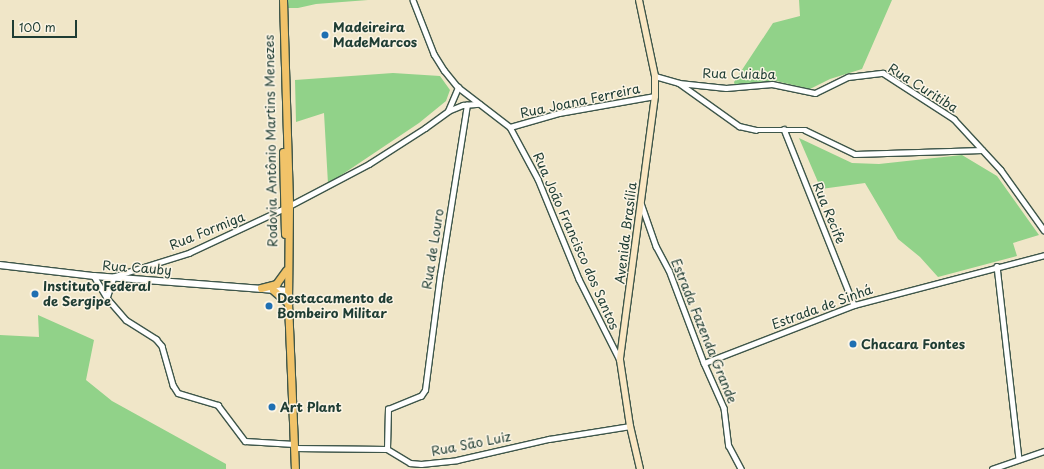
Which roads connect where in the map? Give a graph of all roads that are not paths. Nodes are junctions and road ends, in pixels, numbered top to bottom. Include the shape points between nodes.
1 (279, 0) edge
2 (283, 0) edge
3 (413, 0) edge
4 (639, 0) edge
5 (865, 74) joint
6 (655, 76) junction
7 (679, 83) junction
8 (458, 87) junction
9 (655, 96) junction
10 (467, 104) junction
11 (479, 104) junction
12 (448, 111) junction
13 (510, 127) junction
14 (784, 129) junction
15 (982, 150) junction
16 (641, 202) junction
17 (287, 208) junction
18 (1044, 230) edge
19 (1044, 255) edge
20 (0, 265) edge
21 (997, 266) junction
22 (286, 270) junction
23 (94, 276) junction
24 (114, 277) junction
25 (288, 282) junction
26 (260, 288) junction
27 (273, 290) junction
28 (288, 291) junction
29 (107, 298) junction
30 (288, 302) junction
31 (854, 305) junction
32 (620, 360) junction
33 (704, 363) junction
34 (630, 426) junction
35 (294, 446) junction
36 (387, 448) junction
37 (1044, 451) edge
38 (1019, 459) junction
39 (295, 469) edge
40 (640, 469) edge
41 (741, 469) edge
42 (992, 469) edge

1 - 17 main road, Rodovia Antônio Martins Menezes
2 - 17 main road, Rodovia Antônio Martins Menezes
3 - 8 street, Rua João Francisco dos Santos via 436,58
4 - 6 main road, Avenida Brasília
5 - 7 street, Rua Cuiaba via 841,80 815,93 772,84 726,88
5 - 15 street, Rua Curitiba via 884,73 954,119
6 - 7 street
6 - 9 main road, Avenida Brasília
7 - 14 street via 739,126 756,130
8 - 11 street, Rua João Francisco dos Santos
8 - 12 street
9 - 13 street, Rua Joana Ferreira via 559,113
9 - 16 main road, Avenida Brasília
10 - 11 street
10 - 12 street, Rua Formiga
10 - 36 street, Rua de Louro via 424,390 421,396 390,407
11 - 13 street, Rua João Francisco dos Santos
12 - 17 street, Rua Formiga via 369,164
13 - 32 street, Rua João Francisco dos Santos via 538,179 579,278
14 - 15 street via 805,130 858,154
14 - 31 street, Rua Recife
15 - 18 street, Rua Curitiba via 1010,182
16 - 32 main road, Avenida Brasília
16 - 33 street, Estrada Fazenda Grande via 656,246 669,270
17 - 22 main road, Rodovia Antônio Martins Menezes
17 - 24 street, Rua Formiga via 190,253
17 - 25 main road, Rodovia Antônio Martins Menezes
19 - 21 street, Estrada de Sinhá
20 - 23 street, Rua Cauby
21 - 31 street, Estrada de Sinhá
21 - 38 street
22 - 25 main road, Rodovia Antônio Martins Menezes
22 - 26 main road via 276,284
23 - 24 street, Rua Cauby
23 - 29 street
24 - 26 street, Rua Cauby
24 - 29 street
25 - 28 main road, Rodovia Antônio Martins Menezes
26 - 27 street, Rua Cauby
27 - 28 street, Rua Cauby
27 - 30 main road
28 - 30 main road, Rodovia Antônio Martins Menezes
29 - 35 street via 126,320 156,339 162,346 178,393 218,405 245,441
30 - 35 main road, Rodovia Antônio Martins Menezes
31 - 33 street, Estrada de Sinhá
32 - 34 main road, Avenida Brasília
33 - 41 street, Estrada Fazenda Grande via 724,408 729,446
34 - 36 street, Rua São Luiz via 549,438 461,460 421,464 410,463
34 - 40 main road, Avenida Brasília
35 - 36 street
35 - 39 main road, Rodovia Antônio Martins Menezes
37 - 38 street
38 - 42 street

